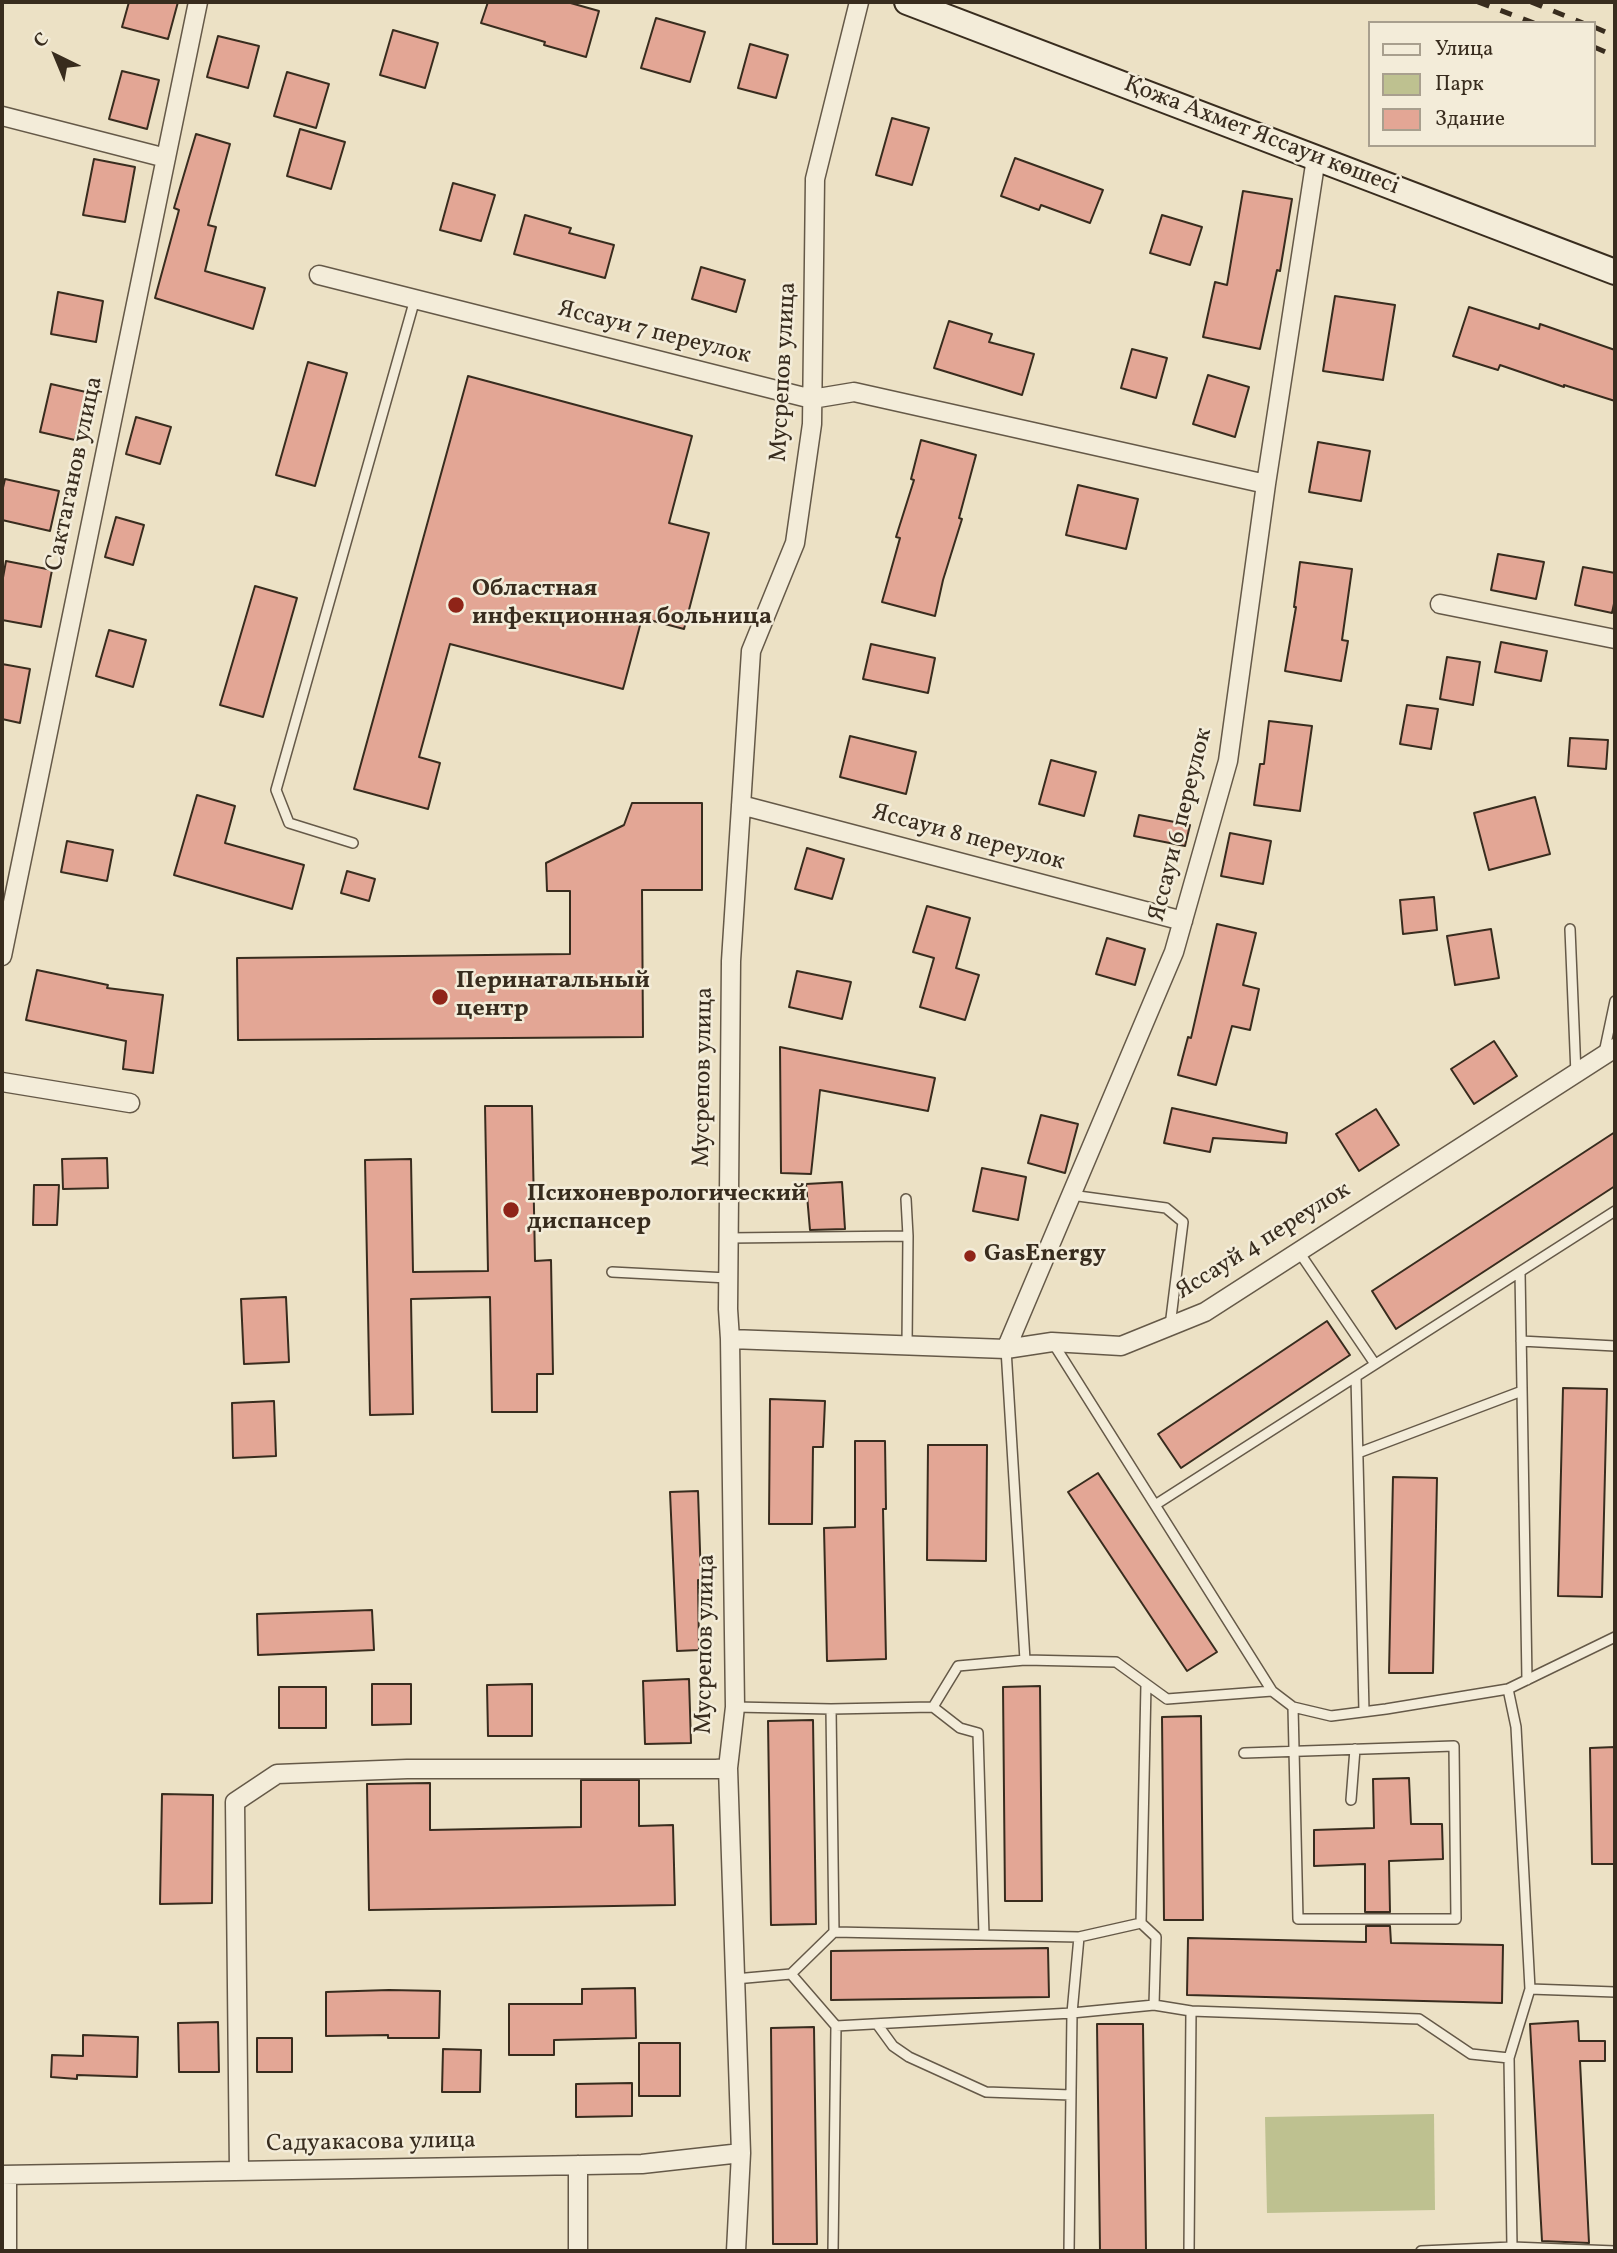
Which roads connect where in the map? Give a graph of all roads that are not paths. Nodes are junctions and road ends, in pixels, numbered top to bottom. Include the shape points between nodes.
1 (198, 2) edge
2 (859, 2) edge
3 (907, 2) edge
4 (2, 116) edge
5 (166, 158) junction
6 (1316, 158) junction
7 (1615, 272) edge
8 (319, 275) dead end
9 (415, 299) junction
10 (812, 399) junction
11 (1266, 484) junction
12 (1440, 604) dead end
13 (1615, 639) edge
14 (741, 805) junction
15 (353, 843) dead end
16 (1183, 921) junction
17 (1570, 929) dead end
18 (2, 956) edge
19 (1615, 1001) edge
20 (1609, 1051) edge
21 (1576, 1073) junction
22 (2, 1082) edge
23 (130, 1103) dead end
24 (1072, 1195) junction
25 (906, 1199) dead end
26 (1615, 1211) edge
27 (908, 1236) junction
28 (729, 1238) junction
29 (1299, 1252) junction
30 (612, 1272) dead end
31 (1520, 1272) junction
32 (728, 1278) junction
33 (1170, 1326) junction
34 (730, 1339) junction
35 (1521, 1341) junction
36 (1052, 1342) junction
37 (907, 1345) junction
38 (1615, 1346) edge
39 (1006, 1349) junction
40 (1376, 1364) junction
41 (1356, 1377) junction
42 (1522, 1391) junction
43 (1358, 1453) junction
44 (1155, 1505) junction
45 (1615, 1637) edge
46 (1025, 1660) junction
47 (1527, 1680) junction
48 (1146, 1684) junction
49 (1508, 1689) junction
50 (1272, 1690) junction
51 (933, 1706) junction
52 (735, 1707) junction
53 (1293, 1707) junction
54 (831, 1709) junction
55 (1364, 1712) junction
56 (1355, 1749) junction
57 (1294, 1750) junction
58 (1244, 1753) dead end
59 (728, 1768) junction
60 (1350, 1800) dead end
61 (1141, 1923) junction
62 (834, 1932) junction
63 (984, 1935) junction
64 (1079, 1937) junction
65 (791, 1974) junction
66 (735, 1979) junction
67 (1530, 1989) junction
68 (1615, 1992) edge
69 (1154, 2005) junction
70 (1191, 2011) junction
71 (1072, 2013) junction
72 (877, 2024) junction
73 (836, 2026) junction
74 (1509, 2058) junction
75 (1071, 2095) junction
76 (741, 2153) junction
77 (578, 2165) junction
78 (239, 2171) junction
79 (5, 2175) edge
80 (1512, 2247) junction
81 (7, 2251) edge
82 (578, 2251) edge
83 (736, 2251) edge
84 (833, 2251) edge
85 (1069, 2251) edge
86 (1189, 2251) edge
87 (1421, 2251) edge
88 (1615, 2251) edge

1 - 5 street, Сактаганов улица
2 - 10 street, Мусрепов улица via 815,179
3 - 6 street, Қожа Ахмет Яссауи көшесі
4 - 5 street
5 - 18 street, Сактаганов улица
6 - 7 street, Қожа Ахмет Яссауи көшесі
6 - 11 street, Яссауи 6 переулок
8 - 9 street, Яссауи 7 переулок
9 - 10 street, Яссауи 7 переулок
9 - 15 lane via 276,790 289,823
10 - 11 street, Яссауи 7 переулок via 855,392
10 - 14 street, Мусрепов улица via 795,543 751,651
11 - 16 street, Яссауи 6 переулок via 1228,761
12 - 13 street
14 - 16 street, Яссауи 8 переулок
14 - 28 street, Мусрепов улица via 731,961
16 - 24 street, Яссауи 6 переулок
17 - 21 lane
19 - 20 lane
20 - 21 street, Яссауй 4 переулок
21 - 29 street, Яссауй 4 переулок
22 - 23 street
24 - 33 lane via 1166,1208 1183,1222
24 - 39 street, Яссауи 6 переулок
25 - 27 lane
26 - 31 lane
27 - 28 lane
27 - 37 lane
28 - 32 street, Мусрепов улица
29 - 33 street, Яссауй 4 переулок via 1205,1312
29 - 40 lane
30 - 32 lane
31 - 35 lane
31 - 40 lane
32 - 34 street, Мусрепов улица
33 - 36 street, Яссауй 4 переулок via 1121,1346
34 - 37 street, Яссауй 4 переулок
34 - 52 street, Мусрепов улица
35 - 38 lane
35 - 42 lane
36 - 39 street, Яссауй 4 переулок
36 - 44 lane
37 - 39 street, Яссауй 4 переулок
39 - 46 lane
40 - 41 lane
41 - 43 lane
41 - 44 lane
42 - 43 lane
42 - 47 lane
43 - 55 lane
44 - 50 lane
45 - 47 lane
46 - 48 lane via 1116,1662
46 - 51 lane via 958,1666
47 - 49 lane
48 - 50 lane via 1167,1699
48 - 61 lane
49 - 55 lane
49 - 67 lane via 1516,1727
50 - 53 lane
51 - 54 lane
51 - 63 lane via 960,1728 978,1733
52 - 54 lane
52 - 59 street, Мусрепов улица
53 - 55 lane via 1331,1716
53 - 57 lane
54 - 62 lane
56 - 57 lane
56 - 57 lane via 1454,1746 1456,1919 1298,1919
56 - 60 lane
57 - 58 lane
59 - 66 street, Мусрепов улица
59 - 78 street via 277,1774 234,1802
61 - 64 lane
61 - 69 lane via 1156,1937
62 - 63 lane
62 - 65 lane
63 - 64 lane
64 - 71 lane
65 - 66 lane
65 - 73 lane
66 - 76 street, Мусрепов улица
67 - 68 lane
67 - 74 lane
69 - 70 lane
69 - 71 lane
70 - 74 lane via 1419,2019 1471,2054
70 - 86 lane
71 - 72 lane
71 - 75 lane
72 - 73 lane
72 - 75 lane via 893,2046 909,2057 986,2092
73 - 84 lane
74 - 80 lane
75 - 85 lane
76 - 77 street, Садуакасова улица via 642,2164
76 - 83 street, Мусрепов улица
77 - 78 street, Садуакасова улица
77 - 82 street
78 - 79 street, Садуакасова улица
79 - 81 street
80 - 87 lane
80 - 88 lane

